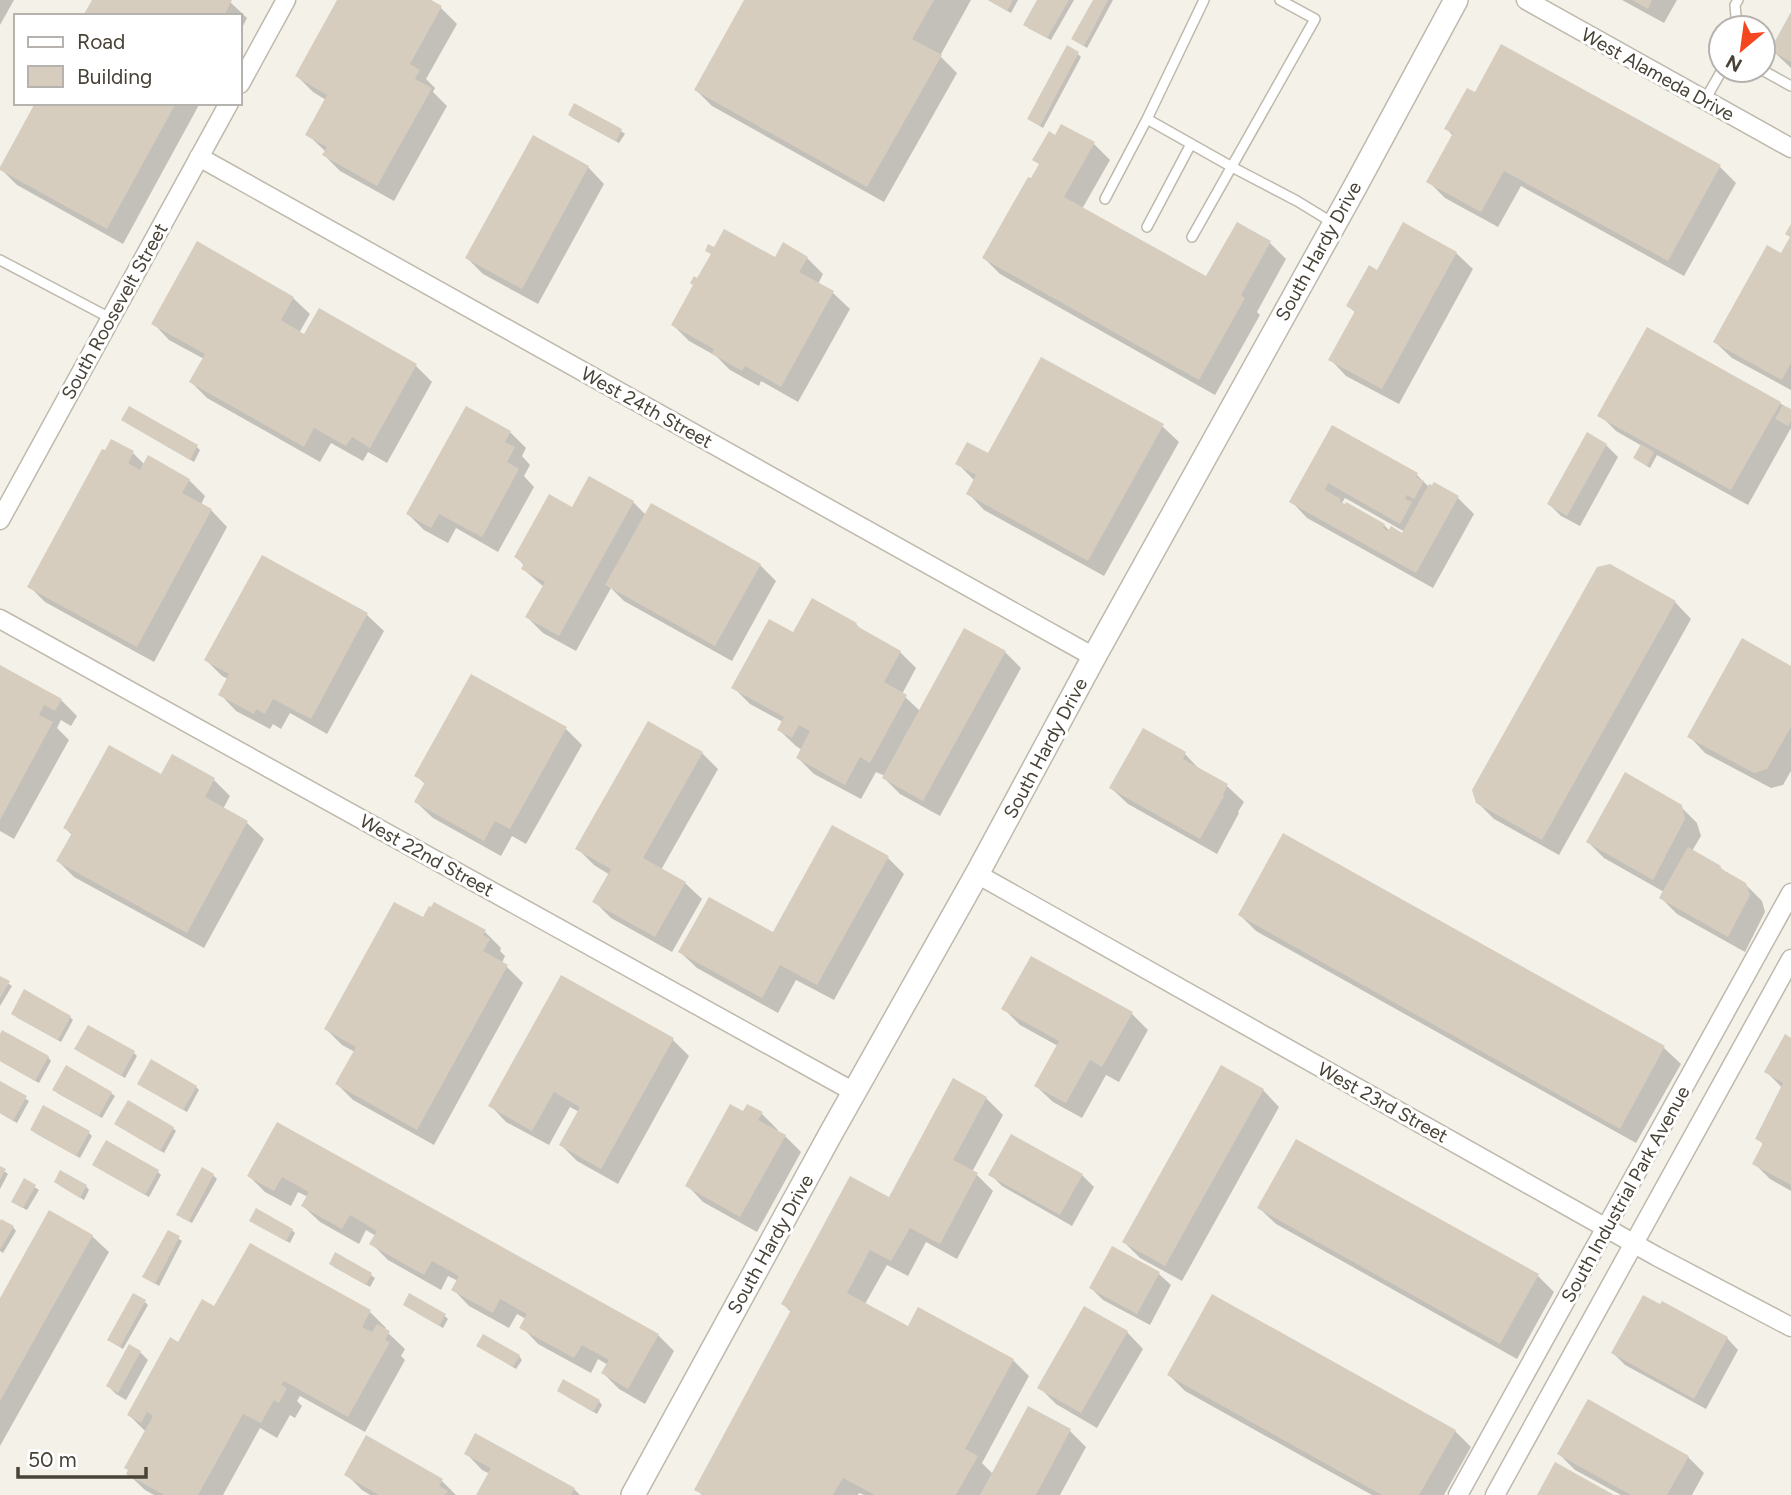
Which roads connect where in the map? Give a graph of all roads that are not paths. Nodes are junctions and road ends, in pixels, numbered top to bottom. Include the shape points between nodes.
1 (286, 0) edge
2 (1204, 0) edge
3 (1280, 0) edge
4 (1456, 0) edge
5 (1526, 0) edge
6 (242, 80) edge
7 (1714, 84) edge
8 (1705, 100) junction
9 (228, 105) edge
10 (1147, 119) junction
11 (1191, 144) junction
12 (1791, 148) edge
13 (199, 157) junction
14 (1231, 167) junction
15 (1105, 199) dead end
16 (1334, 223) junction
17 (1147, 227) dead end
18 (1192, 237) dead end
19 (0, 260) edge
20 (110, 318) junction
21 (0, 520) edge
22 (0, 618) edge
23 (1094, 657) junction
24 (977, 874) junction
25 (1791, 893) edge
26 (1791, 959) edge
27 (853, 1092) junction
28 (1606, 1227) junction
29 (1634, 1242) junction
30 (1791, 1327) edge
31 (633, 1495) edge
32 (1458, 1495) edge
33 (1495, 1495) edge

1 - 6 street
2 - 10 lane
3 - 14 lane via 1315,19
4 - 16 street, South Hardy Drive
5 - 8 street, West Alameda Drive
7 - 8 lane
8 - 12 street, West Alameda Drive
9 - 13 street, South Roosevelt Street
10 - 11 lane
10 - 15 lane
11 - 14 lane
11 - 17 lane
13 - 20 street, South Roosevelt Street
13 - 23 street, West 24th Street
14 - 16 lane
14 - 18 lane
16 - 23 street, South Hardy Drive
19 - 20 lane
20 - 21 street, South Roosevelt Street
22 - 27 street, West 22nd Street
23 - 24 street, South Hardy Drive
24 - 27 street, South Hardy Drive
24 - 28 street, West 23rd Street
25 - 28 street, South Industrial Park Avenue
26 - 29 street, South Industrial Park Avenue
27 - 31 street, South Hardy Drive
28 - 29 street, West 23rd Street
28 - 32 street, South Industrial Park Avenue
29 - 30 street, West 23rd Street
29 - 33 street, South Industrial Park Avenue

